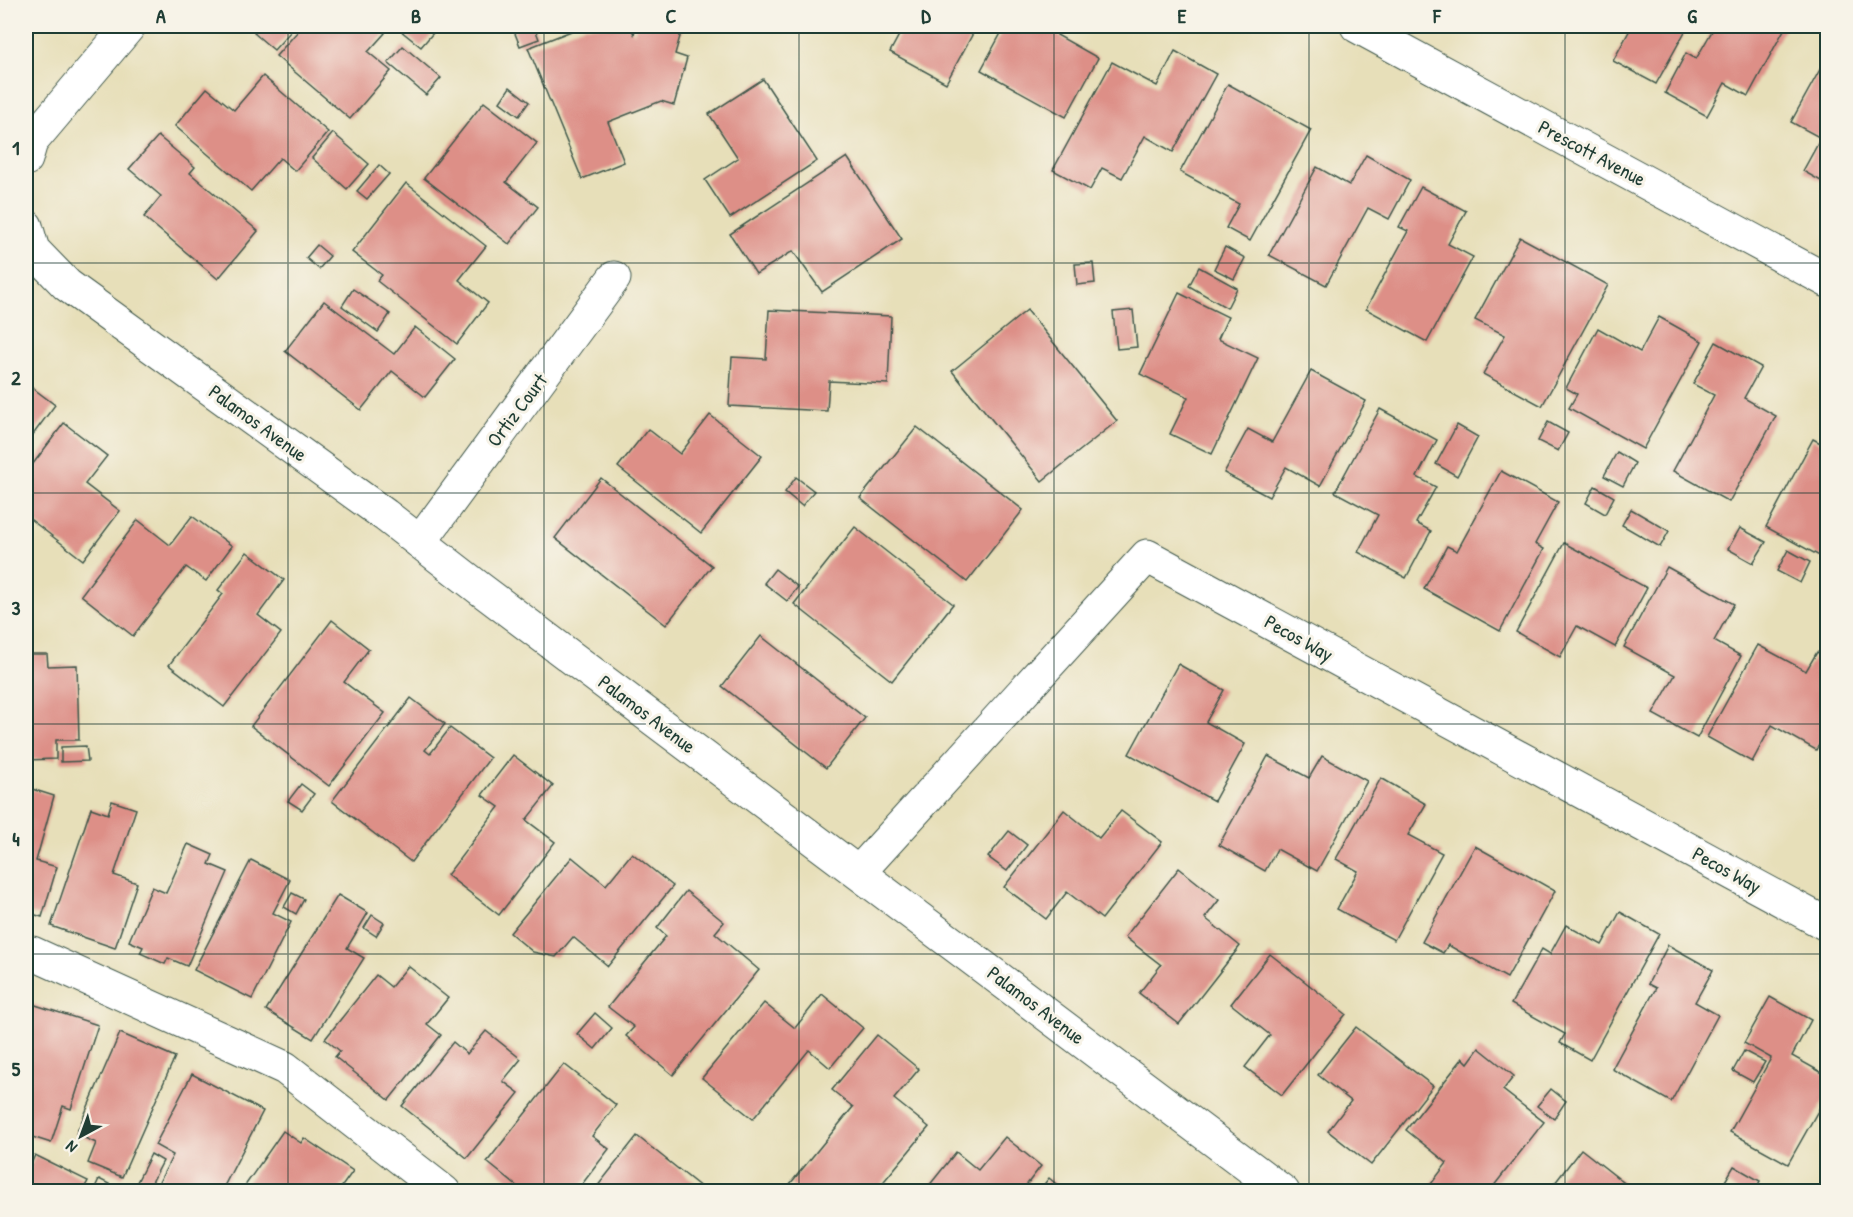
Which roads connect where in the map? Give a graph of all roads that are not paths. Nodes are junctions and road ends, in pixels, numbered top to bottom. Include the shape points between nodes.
1 (129, 26) edge
2 (1357, 26) edge
3 (26, 159) edge
4 (26, 226) edge
5 (614, 278) dead end
6 (1827, 281) edge
7 (420, 542) junction
8 (859, 872) junction
9 (1827, 925) edge
10 (26, 952) edge
11 (444, 1191) edge
12 (1283, 1191) edge

1 - 3 street via 31,142
2 - 6 street, Prescott Avenue
4 - 7 street, Palamos Avenue via 33,250 67,285
5 - 7 street, Ortiz Court
7 - 8 street, Palamos Avenue
8 - 9 street, Pecos Way via 1148,556
8 - 12 street, Palamos Avenue
10 - 11 street via 285,1068

